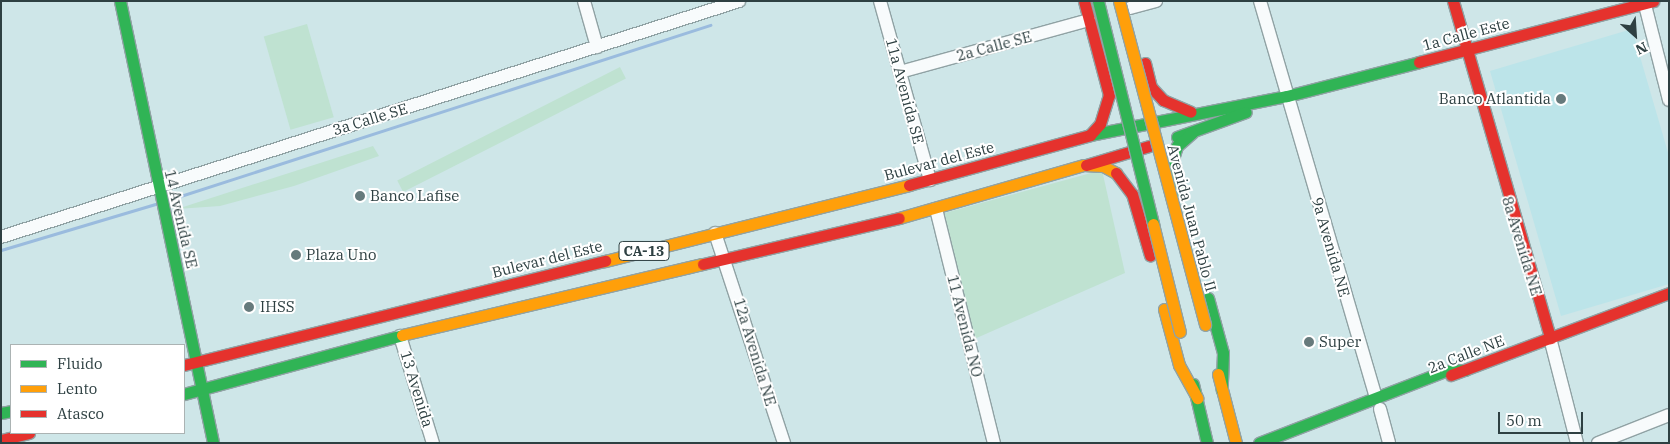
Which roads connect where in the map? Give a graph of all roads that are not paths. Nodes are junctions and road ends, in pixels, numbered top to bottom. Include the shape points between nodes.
1 (120, 1) edge
2 (584, 1) edge
3 (739, 1) edge
4 (880, 1) edge
5 (1084, 1) edge
6 (1098, 1) edge
7 (1119, 1) edge
8 (1156, 1) edge
9 (1260, 1) edge
10 (1453, 1) edge
11 (1647, 2) edge
12 (1129, 5) edge
13 (1089, 20) junction
14 (1136, 31) junction
15 (1095, 40) junction
16 (597, 47) junction
17 (1465, 50) junction
18 (900, 72) junction
19 (1287, 96) junction
20 (1669, 100) edge
21 (1191, 112) junction
22 (1192, 133) junction
23 (1090, 134) junction
24 (1084, 165) junction
25 (930, 180) junction
26 (158, 185) junction
27 (936, 209) junction
28 (1188, 221) junction
29 (715, 233) junction
30 (1, 237) edge
31 (1145, 238) junction
32 (724, 261) junction
33 (1669, 293) edge
34 (400, 336) junction
35 (1550, 338) junction
36 (197, 361) junction
37 (185, 365) edge
38 (1465, 370) junction
39 (203, 389) junction
40 (1222, 390) junction
41 (185, 394) edge
42 (1197, 398) junction
43 (1378, 403) junction
44 (1669, 416) edge
45 (1229, 420) junction
46 (1203, 426) junction
47 (25, 434) edge
48 (1, 440) edge
49 (1266, 442) edge
50 (214, 443) edge
51 (433, 443) edge
52 (784, 443) edge
53 (994, 443) edge
54 (1204, 443) edge
55 (1208, 443) edge
56 (1236, 443) edge
57 (1253, 443) edge
58 (1286, 443) edge
59 (1389, 443) edge
60 (1577, 443) edge
61 (1598, 443) edge

1 - 26 main road, 14 Avenida SE
2 - 16 street
3 - 16 street, 3a Calle SE
4 - 18 street, 11a Avenida SE
5 - 13 main road
6 - 42 main road, bridge
7 - 40 main road, Avenida Juan Pablo II, bridge
8 - 12 street
9 - 19 street, 9a Avenida NE
10 - 17 main road, 8a Avenida NE
11 - 17 main road, 1a Calle Este
11 - 20 street
12 - 14 main road
13 - 15 main road
13 - 18 street, 2a Calle SE
14 - 15 main road via 1131,40 1112,48
14 - 21 main road via 1151,87 1162,100
15 - 23 main road via 1109,95 1100,124
16 - 26 street, 3a Calle SE
17 - 19 main road, 1a Calle Este
17 - 35 main road, 8a Avenida NE
18 - 25 street, 11a Avenida SE
19 - 21 main road, 1a Calle Este
19 - 22 main road, 1a Calle Este
19 - 43 street, 9a Avenida NE
21 - 23 main road, 1a Calle Este
22 - 24 main road, 1a Calle Este
22 - 28 main road via 1177,146 1173,159
23 - 25 main road, Bulevar del Este / CA-13
24 - 27 main road, CA-13
24 - 31 main road via 1103,166 1119,175 1132,194
25 - 29 main road, Bulevar del Este / CA-13
26 - 30 street, 3a Calle SE
26 - 36 main road, 14 Avenida SE
27 - 32 main road, CA-13
27 - 53 street, 11 Avenida NO
28 - 31 main road via 1173,214 1157,217
28 - 40 main road via 1223,353
29 - 32 street, 12a Avenida NE
29 - 36 main road, Bulevar del Este / CA-13
31 - 42 main road via 1179,366
32 - 34 main road, CA-13
32 - 52 street, 12a Avenida NE
33 - 35 main road, 2a Calle NE
34 - 39 main road, CA-13
34 - 51 street, 13 Avenida
35 - 38 main road, 2a Calle NE
35 - 60 street, 8a Avenida NE
36 - 37 main road, Bulevar del Este / CA-13
36 - 39 main road, 14 Avenida SE
38 - 43 main road via 1445,371
38 - 49 main road, 2a Calle NE
39 - 41 main road, CA-13
39 - 50 main road, 14 Avenida SE
40 - 45 main road, Avenida Juan Pablo II
42 - 46 main road
43 - 49 main road
43 - 58 main road
43 - 59 street, 9a Avenida NE
44 - 61 street
45 - 56 main road, Avenida Juan Pablo II
45 - 57 main road via 1239,436
46 - 54 main road
46 - 55 main road
47 - 48 main road

